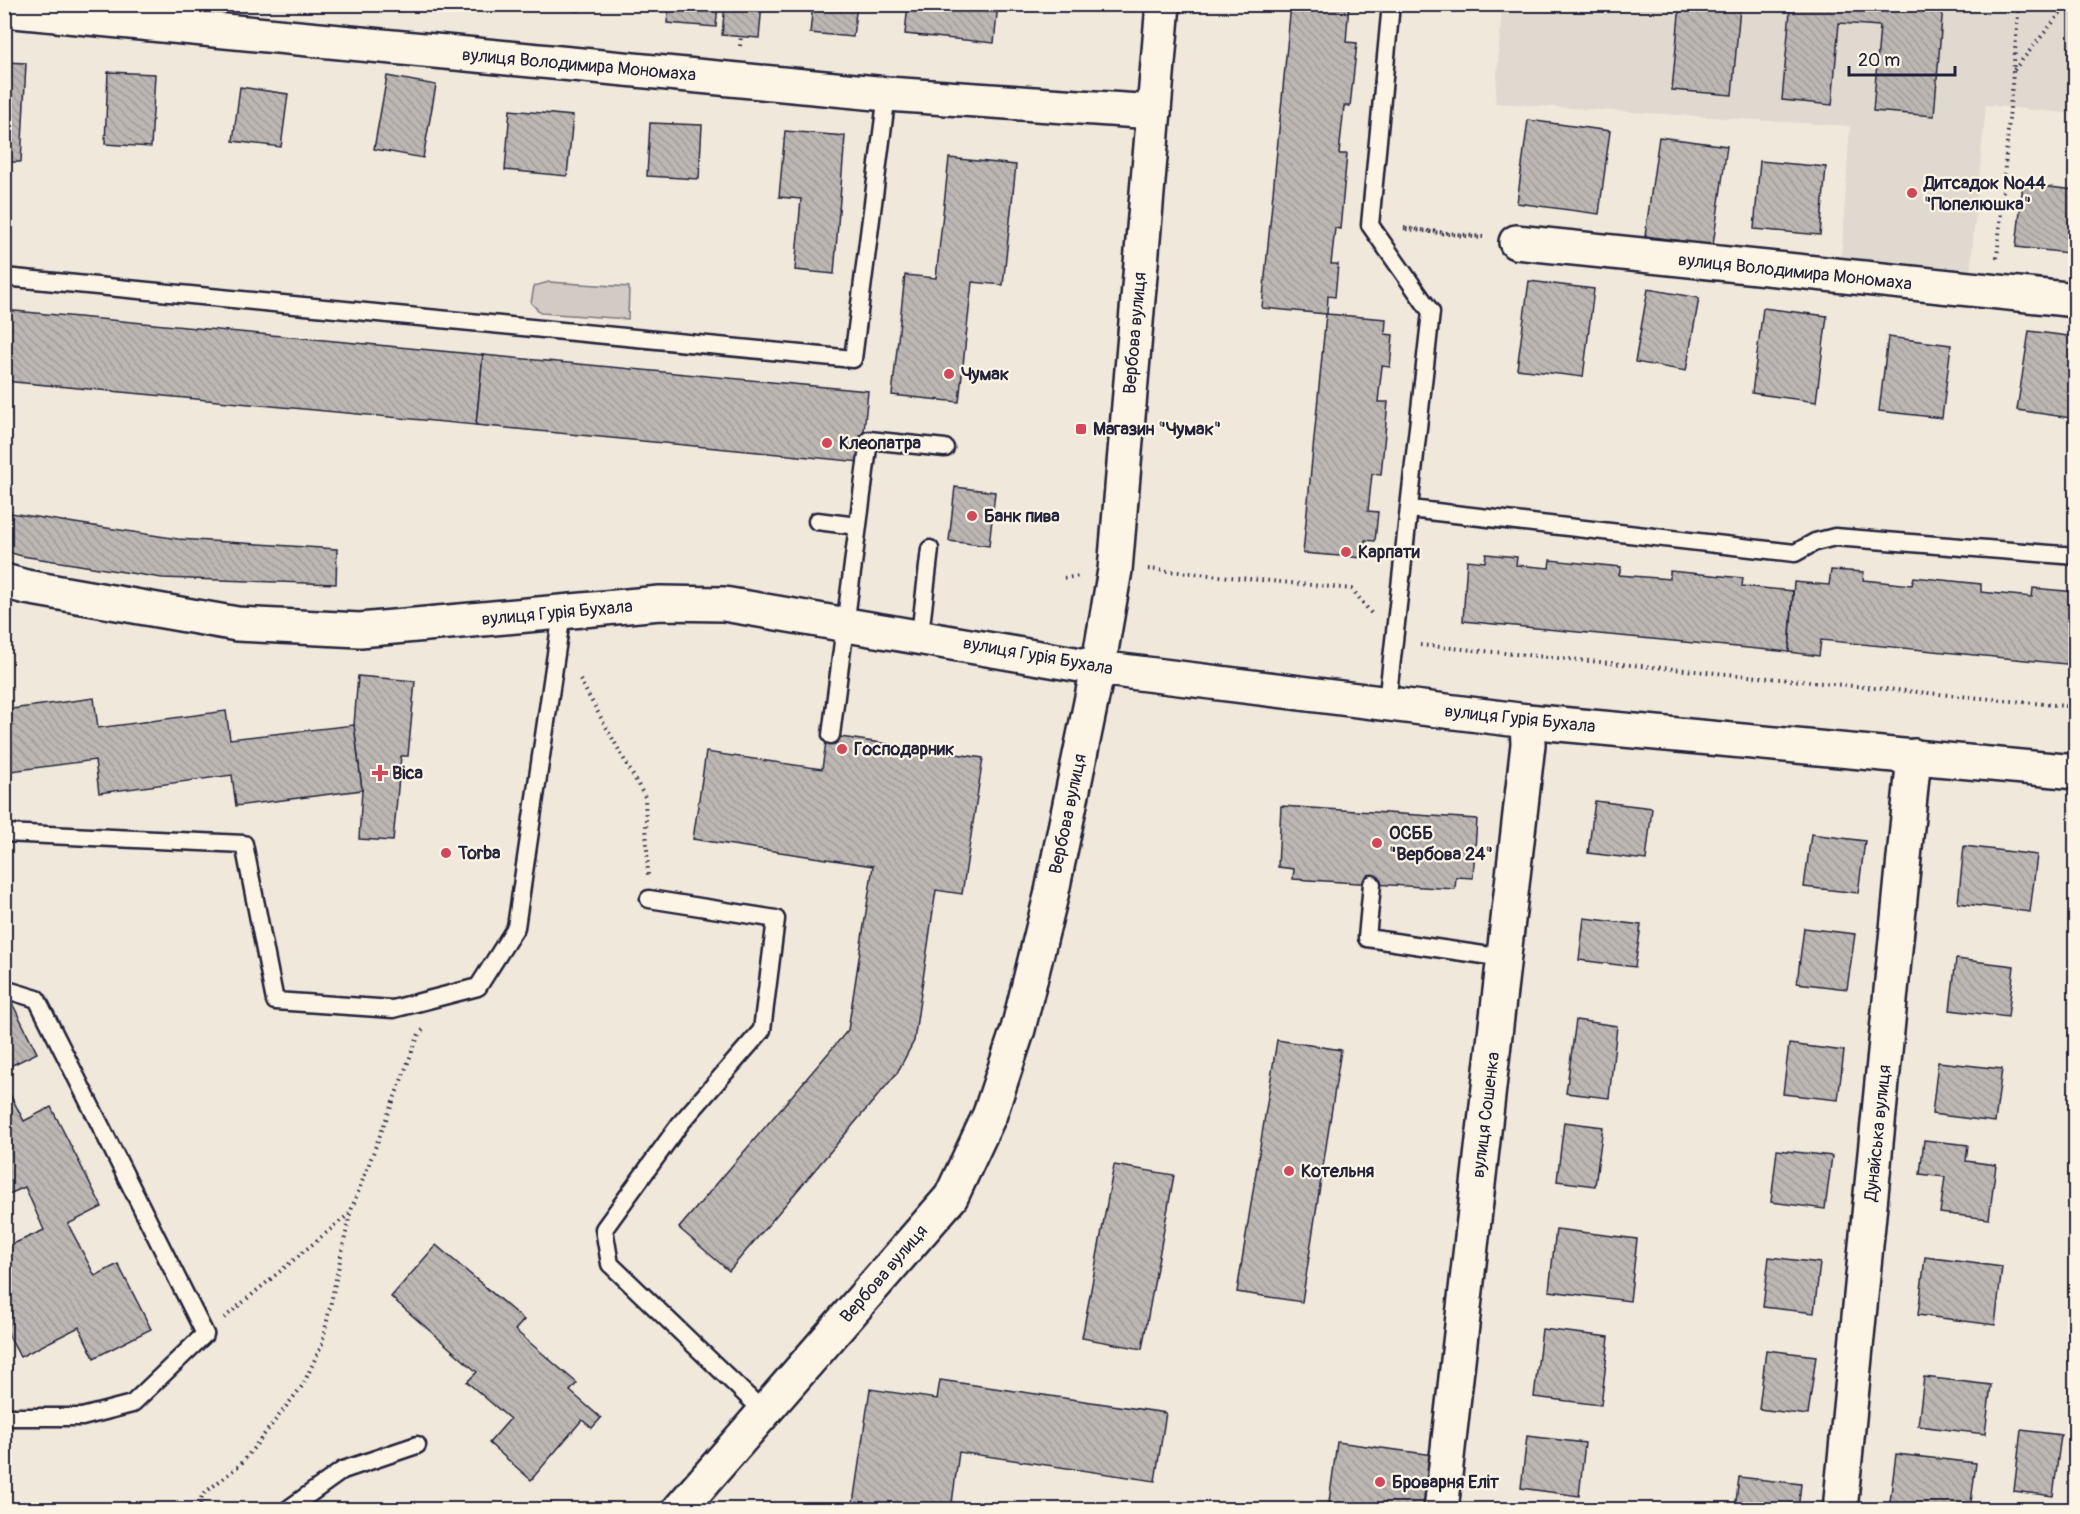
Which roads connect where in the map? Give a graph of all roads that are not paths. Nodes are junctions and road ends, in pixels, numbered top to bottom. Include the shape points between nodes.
1 (1162, 4) edge
2 (1390, 4) edge
3 (4, 10) edge
4 (887, 94) junction
5 (1154, 112) junction
6 (1502, 240) road end
7 (4, 276) edge
8 (2076, 300) edge
9 (945, 448) dead end
10 (1410, 509) junction
11 (817, 521) dead end
12 (857, 526) junction
13 (930, 549) dead end
14 (2076, 556) edge
15 (4, 581) edge
16 (562, 613) junction
17 (845, 625) junction
18 (920, 635) junction
19 (1098, 668) junction
20 (1387, 703) junction
21 (1527, 721) junction
22 (831, 735) dead end
23 (1914, 756) junction
24 (2076, 772) edge
25 (4, 833) edge
26 (1372, 884) dead end
27 (649, 899) road end
28 (1504, 958) junction
29 (4, 989) edge
30 (764, 1412) junction
31 (4, 1417) edge
32 (417, 1445) dead end
33 (287, 1509) edge
34 (680, 1509) edge
35 (1441, 1509) edge
36 (1840, 1509) edge

1 - 5 street, Вербова вулиця
2 - 10 lane via 1370,225 1431,312
3 - 4 street, вулиця Володимира Мономаха
4 - 5 street, вулиця Володимира Мономаха
4 - 7 lane via 853,360
5 - 19 street, Вербова вулиця via 1115,570
6 - 8 street, вулиця Володимира Мономаха
9 - 12 lane via 869,440
10 - 14 lane via 1795,553 1835,537
10 - 20 lane
11 - 12 lane
12 - 17 lane
13 - 18 lane
15 - 16 street, вулиця Гурія Бухала via 237,624 360,630
16 - 17 street, вулиця Гурія Бухала via 660,603 724,604
16 - 25 lane via 516,927 478,987 393,1009 274,1001 244,844
17 - 18 street, вулиця Гурія Бухала
17 - 22 lane
18 - 19 street, вулиця Гурія Бухала
19 - 20 street, вулиця Гурія Бухала
19 - 30 street, Вербова вулиця via 1052,896 1018,1029 990,1114 951,1197
20 - 21 street, вулиця Гурія Бухала
21 - 23 street, вулиця Гурія Бухала
21 - 28 street, вулиця Сошенка via 1528,744
23 - 24 street, вулиця Гурія Бухала
23 - 36 street, Дунайська вулиця
26 - 28 lane via 1367,938
27 - 30 lane via 776,919 762,1030 680,1124 604,1229 610,1264
28 - 35 street, вулиця Сошенка
29 - 31 lane via 37,999 205,1334 132,1404 82,1417
30 - 34 street, Вербова вулиця
32 - 33 lane via 343,1470

